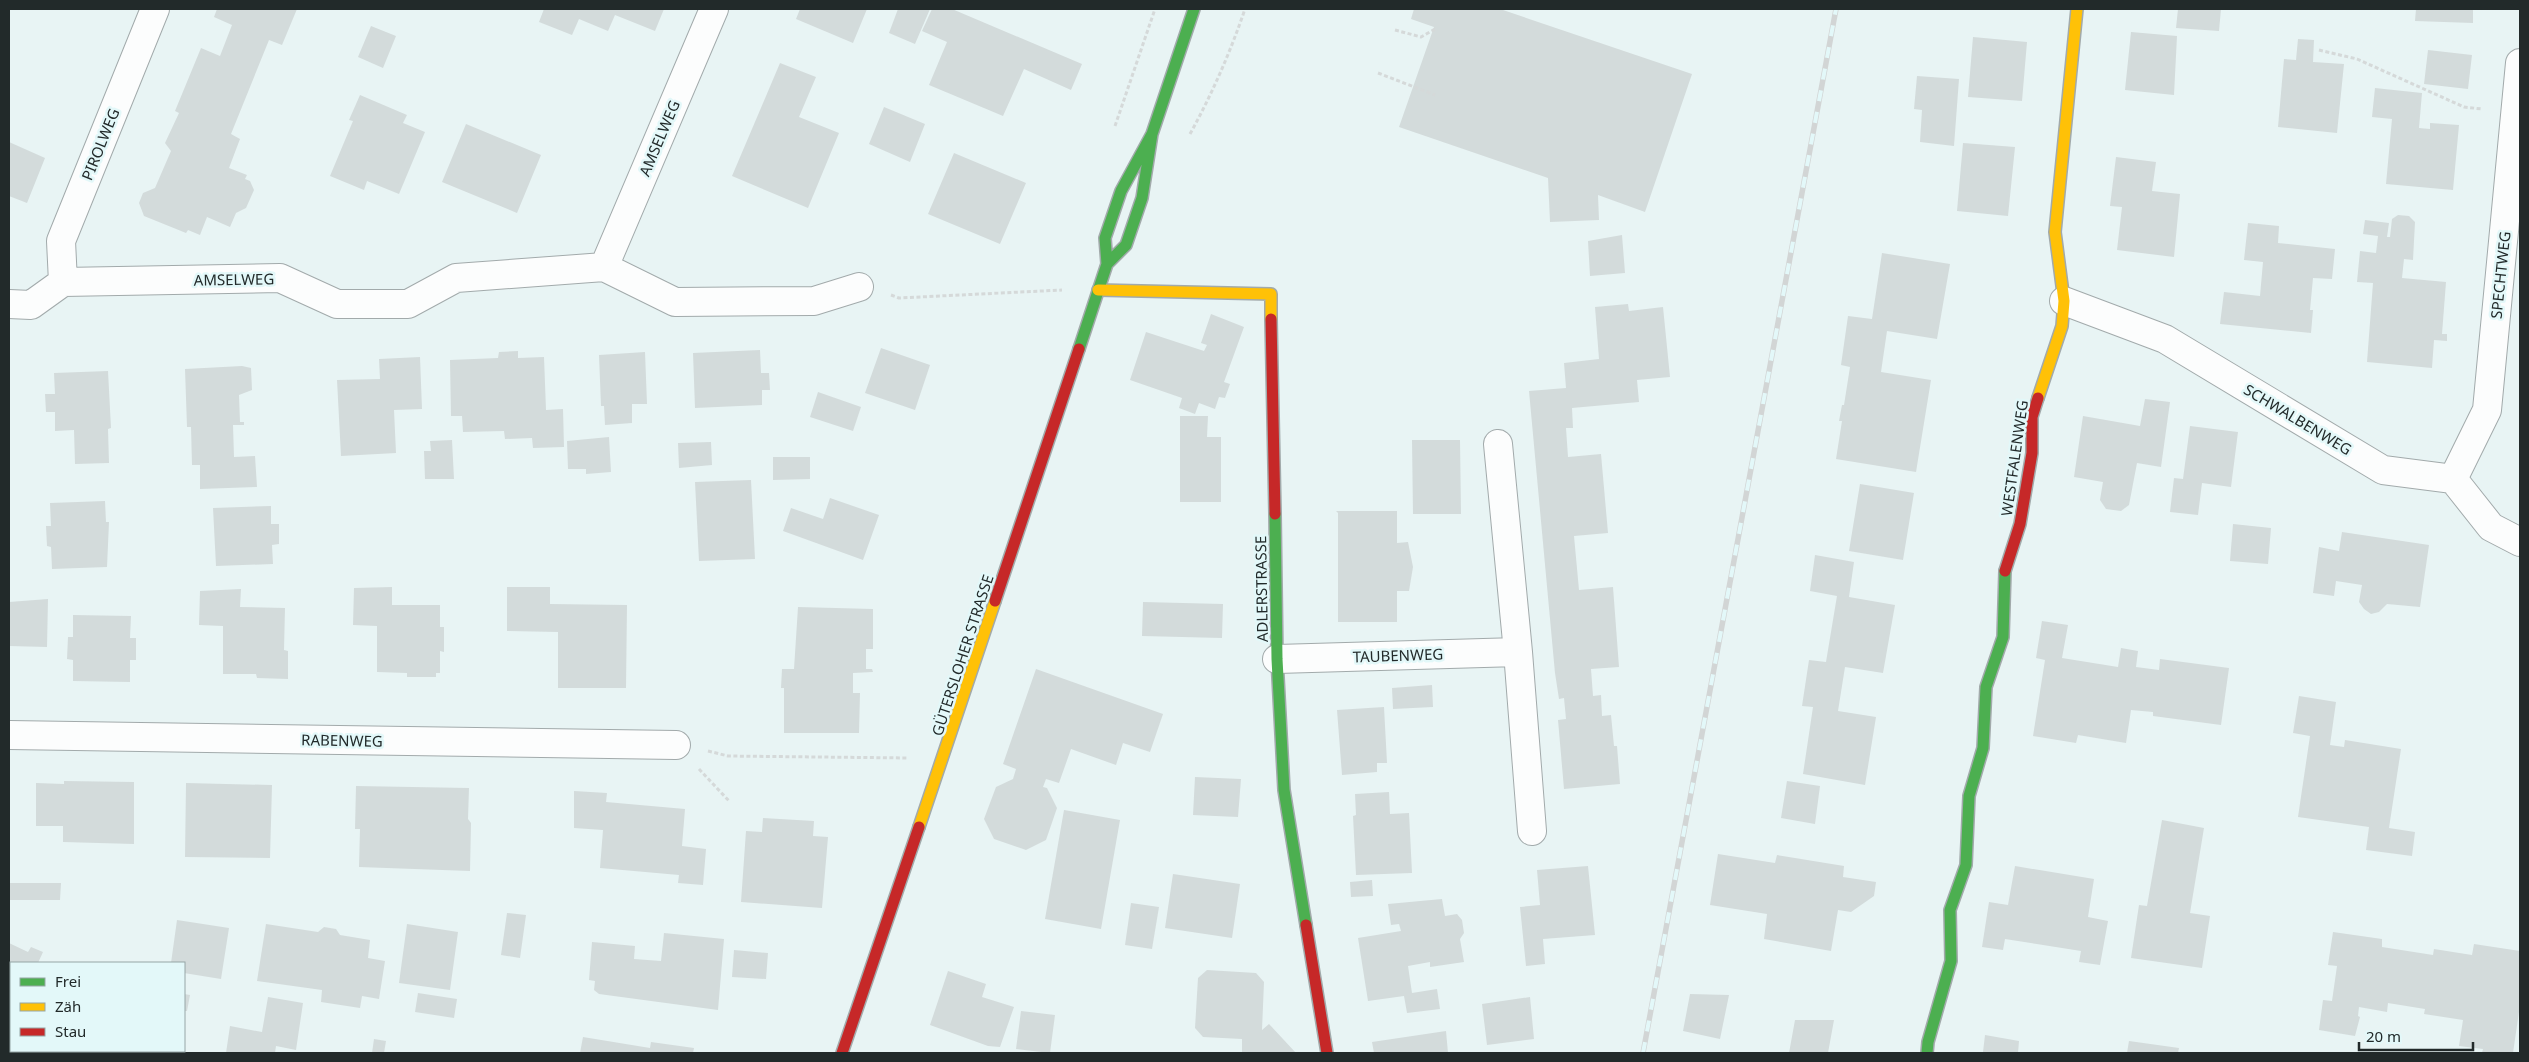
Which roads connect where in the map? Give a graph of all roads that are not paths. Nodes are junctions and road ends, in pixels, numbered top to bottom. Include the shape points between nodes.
1 (155, 9) edge
2 (714, 9) edge
3 (1194, 9) edge
4 (2077, 9) edge
5 (2520, 63) edge
6 (1152, 134) junction
7 (1107, 264) junction
8 (604, 267) junction
9 (63, 282) junction
10 (859, 287) road end
11 (1098, 290) junction
12 (2064, 301) junction
13 (9, 304) edge
14 (1498, 444) dead end
15 (2453, 479) junction
16 (2520, 542) edge
17 (1518, 652) junction
18 (1278, 659) junction
19 (9, 735) edge
20 (676, 745) road end
21 (1532, 831) dead end
22 (842, 1053) edge
23 (1327, 1053) edge
24 (1928, 1053) edge

1 - 9 street, PIROLWEG via 61,241
2 - 8 street, AMSELWEG
3 - 6 street, GÜTERSLOHER STRASSE
4 - 12 street, WESTFALENWEG via 2055,232
5 - 15 street, SPECHTWEG via 2486,410
6 - 7 street, GÜTERSLOHER STRASSE via 1122,191 1105,238
6 - 7 street, GÜTERSLOHER STRASSE via 1142,198 1126,245
7 - 11 street, GÜTERSLOHER STRASSE
8 - 9 street, AMSELWEG via 456,278 408,304 337,304 280,278
8 - 10 street via 675,302 814,301
9 - 13 street via 31,305
11 - 18 street, ADLERSTRASSE via 1271,294
11 - 22 street, GÜTERSLOHER STRASSE via 944,758
12 - 15 street, SCHWALBENWEG via 2165,339 2383,470
12 - 24 street, WESTFALENWEG via 2062,326 2032,417 2032,453 2020,524 2005,570 2002,637 1986,687 1983,748 1968,796 1966,865 1950,910 1951,961 1928,1042
14 - 17 street
15 - 16 street via 2492,527
17 - 18 street, TAUBENWEG
17 - 21 street
18 - 23 street, ADLERSTRASSE via 1284,790
19 - 20 street, RABENWEG

